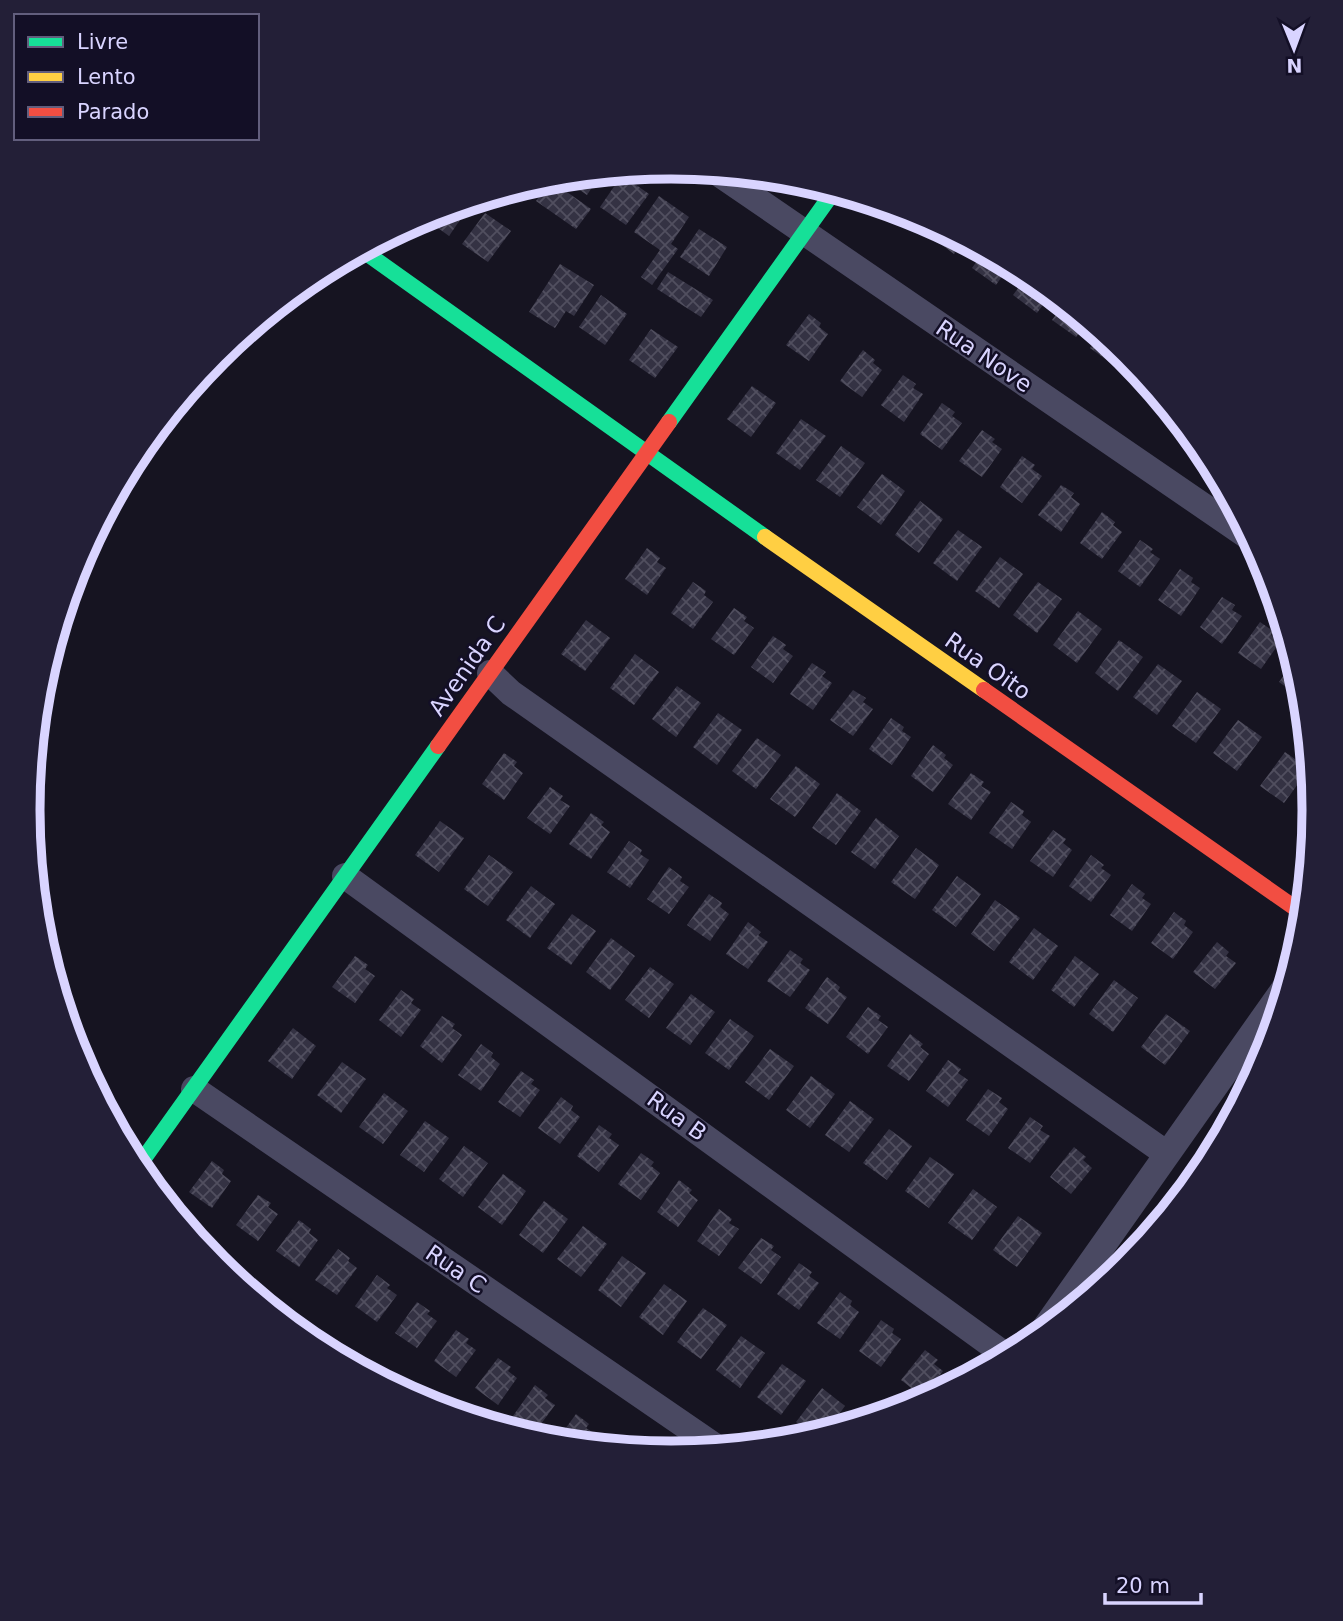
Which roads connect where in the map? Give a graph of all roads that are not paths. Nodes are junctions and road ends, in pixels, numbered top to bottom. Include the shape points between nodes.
1 (732, 183) edge
2 (828, 199) edge
3 (804, 232) junction
4 (370, 256) edge
5 (646, 454) junction
6 (1237, 529) edge
7 (490, 673) junction
8 (345, 876) junction
9 (1295, 908) edge
10 (1270, 1010) edge
11 (194, 1089) junction
12 (1167, 1154) junction
13 (145, 1157) edge
14 (1058, 1310) edge
15 (998, 1350) edge
16 (706, 1440) edge

1 - 3 street, Rua Nove
2 - 3 street, Avenida C
3 - 5 street, Avenida C
3 - 6 street, Rua Nove
4 - 5 street, Rua Oito
5 - 7 street, Avenida C
5 - 9 street, Rua Oito
7 - 8 street, Avenida C
7 - 12 street via 511,693
8 - 11 street, Avenida C
8 - 15 street, Rua B
10 - 12 street
11 - 13 street, Avenida C
11 - 16 street, Rua C
12 - 14 street

